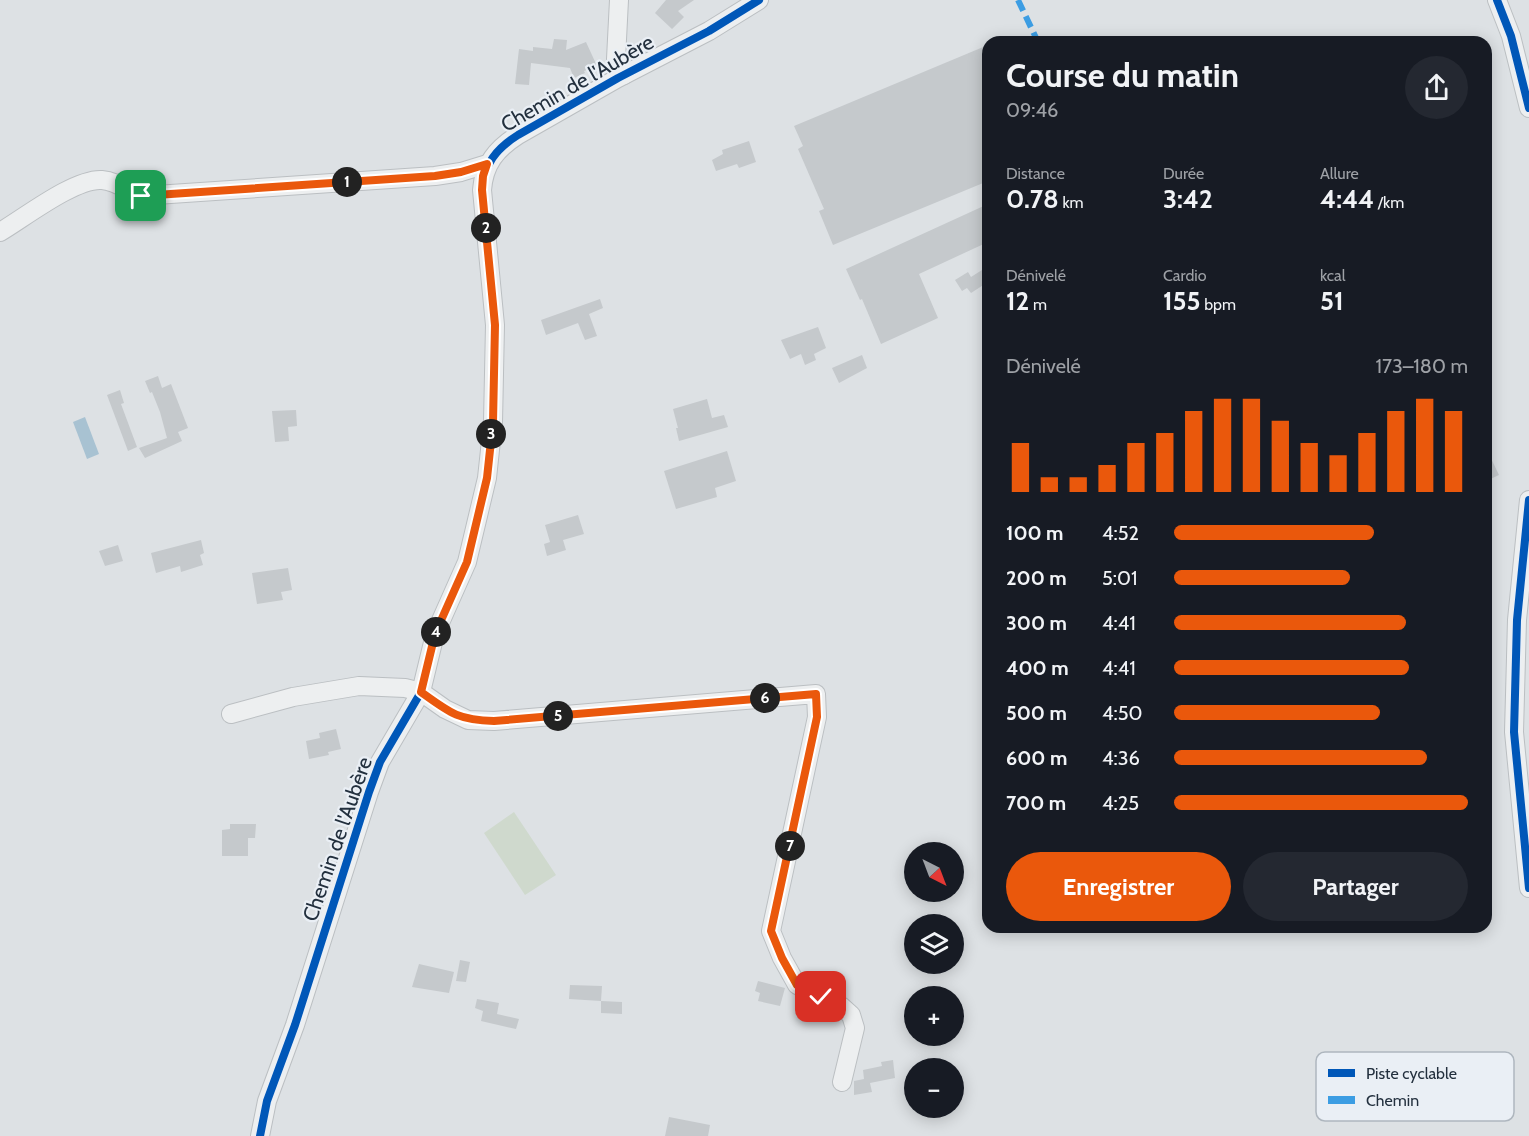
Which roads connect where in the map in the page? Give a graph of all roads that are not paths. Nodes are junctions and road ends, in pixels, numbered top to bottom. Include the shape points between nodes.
1 (619, 0) edge
2 (759, 0) edge
3 (1497, 0) edge
4 (624, 75) junction
5 (1529, 108) edge
6 (487, 164) junction
7 (0, 232) edge
8 (1529, 500) edge
9 (421, 692) junction
10 (231, 714) dead end
11 (1529, 888) edge
12 (842, 1082) dead end
13 (260, 1136) edge

1 - 4 street via 616,59
2 - 4 street, Chemin de l'Aubère
3 - 5 street via 1511,36
4 - 6 street, Chemin de l'Aubère via 505,143
6 - 7 street via 435,176 141,196 114,182 93,180 69,189
6 - 9 street, Chemin de l'Aubère via 482,190 495,325 493,422 487,478 467,562 435,634
8 - 11 street via 1517,620 1514,732
9 - 10 street via 359,687 293,697
9 - 12 street via 468,720 494,721 816,694 817,717 771,931 797,985 841,1006 851,1015 855,1028
9 - 13 street, Chemin de l'Aubère via 380,762 369,792 296,1024 267,1101

